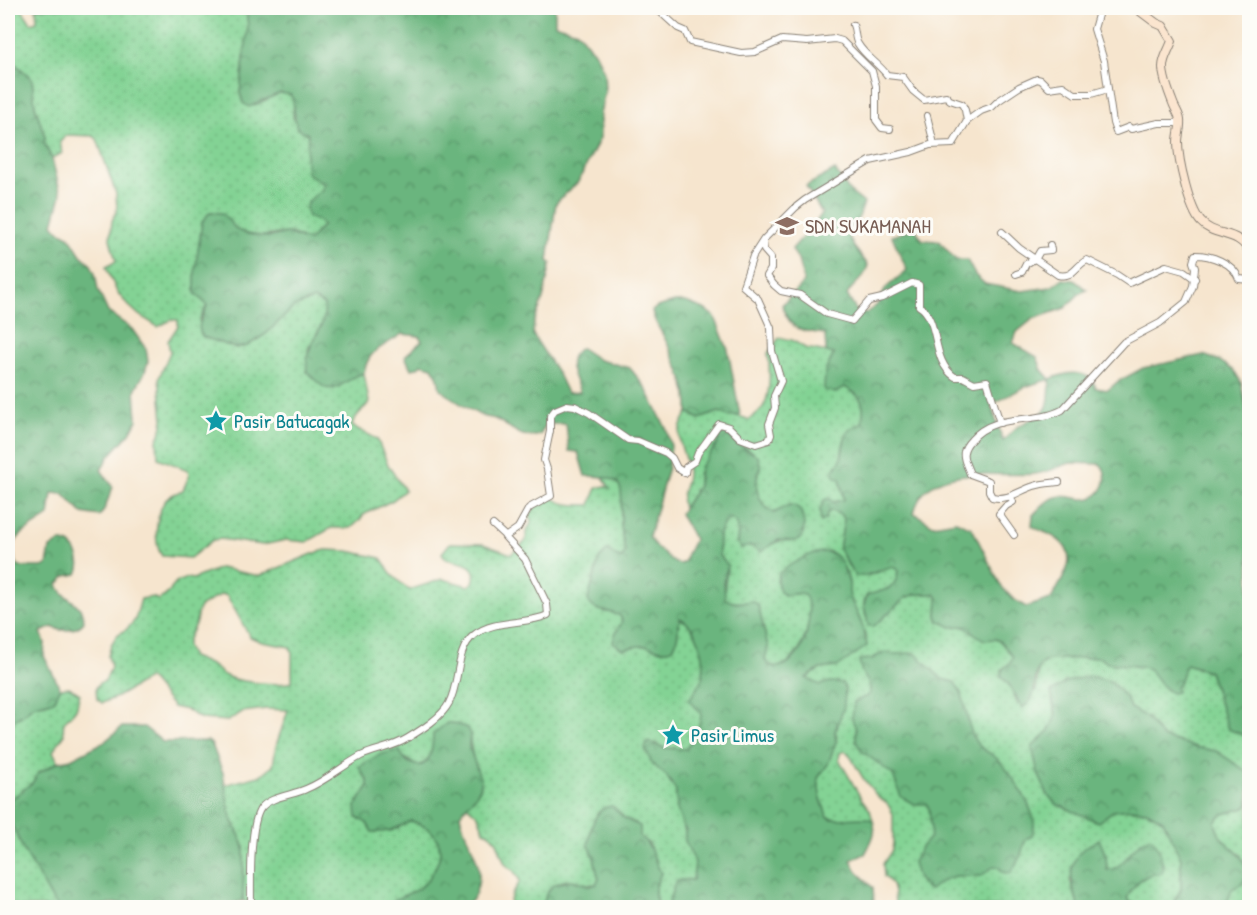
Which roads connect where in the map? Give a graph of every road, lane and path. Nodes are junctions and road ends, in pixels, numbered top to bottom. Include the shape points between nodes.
1 (656, 8) edge
2 (1100, 8) edge
3 (1136, 8) edge
4 (853, 25) dead end
5 (1108, 89) junction
6 (927, 116) dead end
7 (967, 121) junction
8 (1181, 123) junction
9 (890, 129) dead end
10 (934, 144) junction
11 (1002, 232) dead end
12 (764, 239) junction
13 (1050, 245) dead end
14 (1250, 253) edge
15 (1034, 258) junction
16 (1016, 274) dead end
17 (1194, 279) junction
18 (1250, 280) edge
19 (1000, 423) junction
20 (1059, 482) dead end
21 (1011, 497) junction
22 (493, 525) dead end
23 (1014, 535) dead end
24 (505, 536) junction
25 (251, 908) edge

1 - 9 street via 685,31 690,42 730,52 755,52 782,40 842,41 872,71 876,120 882,128
2 - 5 street via 1094,29
3 - 8 street via 1170,35 1172,41 1163,74
4 - 7 street via 864,54 887,75 903,77 924,100 946,96 961,103
5 - 7 street via 1075,94 1062,86 1049,88 1037,79
5 - 8 street via 1116,132
6 - 10 street
7 - 10 street via 953,144
8 - 14 street via 1180,167 1199,220 1234,236
10 - 12 street via 862,165 796,207
11 - 15 street
12 - 19 street via 764,250 772,261 768,276 774,285 786,293 800,295 827,314 852,321 869,301 912,283 918,285 919,306 930,318 943,362 955,377 974,383 987,381
12 - 24 street via 753,256 743,286 758,299 771,328 772,351 781,381 774,395 775,411 768,427 770,439 756,444 720,424 685,473 666,453 628,440 581,408 558,408 550,416 544,457 550,496 529,508 518,528
13 - 15 street via 1051,250 1040,250
15 - 16 street
15 - 17 street via 1064,276 1087,260 1129,284 1166,266 1184,271
17 - 18 street via 1193,256 1197,254 1226,263 1239,279
17 - 19 street via 1186,302 1160,323 1124,342 1062,410
19 - 21 street via 975,436 963,455 970,474 989,481 992,497
20 - 21 street via 1034,486
21 - 23 street via 1013,502 999,514
22 - 24 street
24 - 25 street via 525,559 547,604 548,615 492,627 471,637 449,705 440,714 395,745 365,754 309,788 263,805 256,818 253,839

